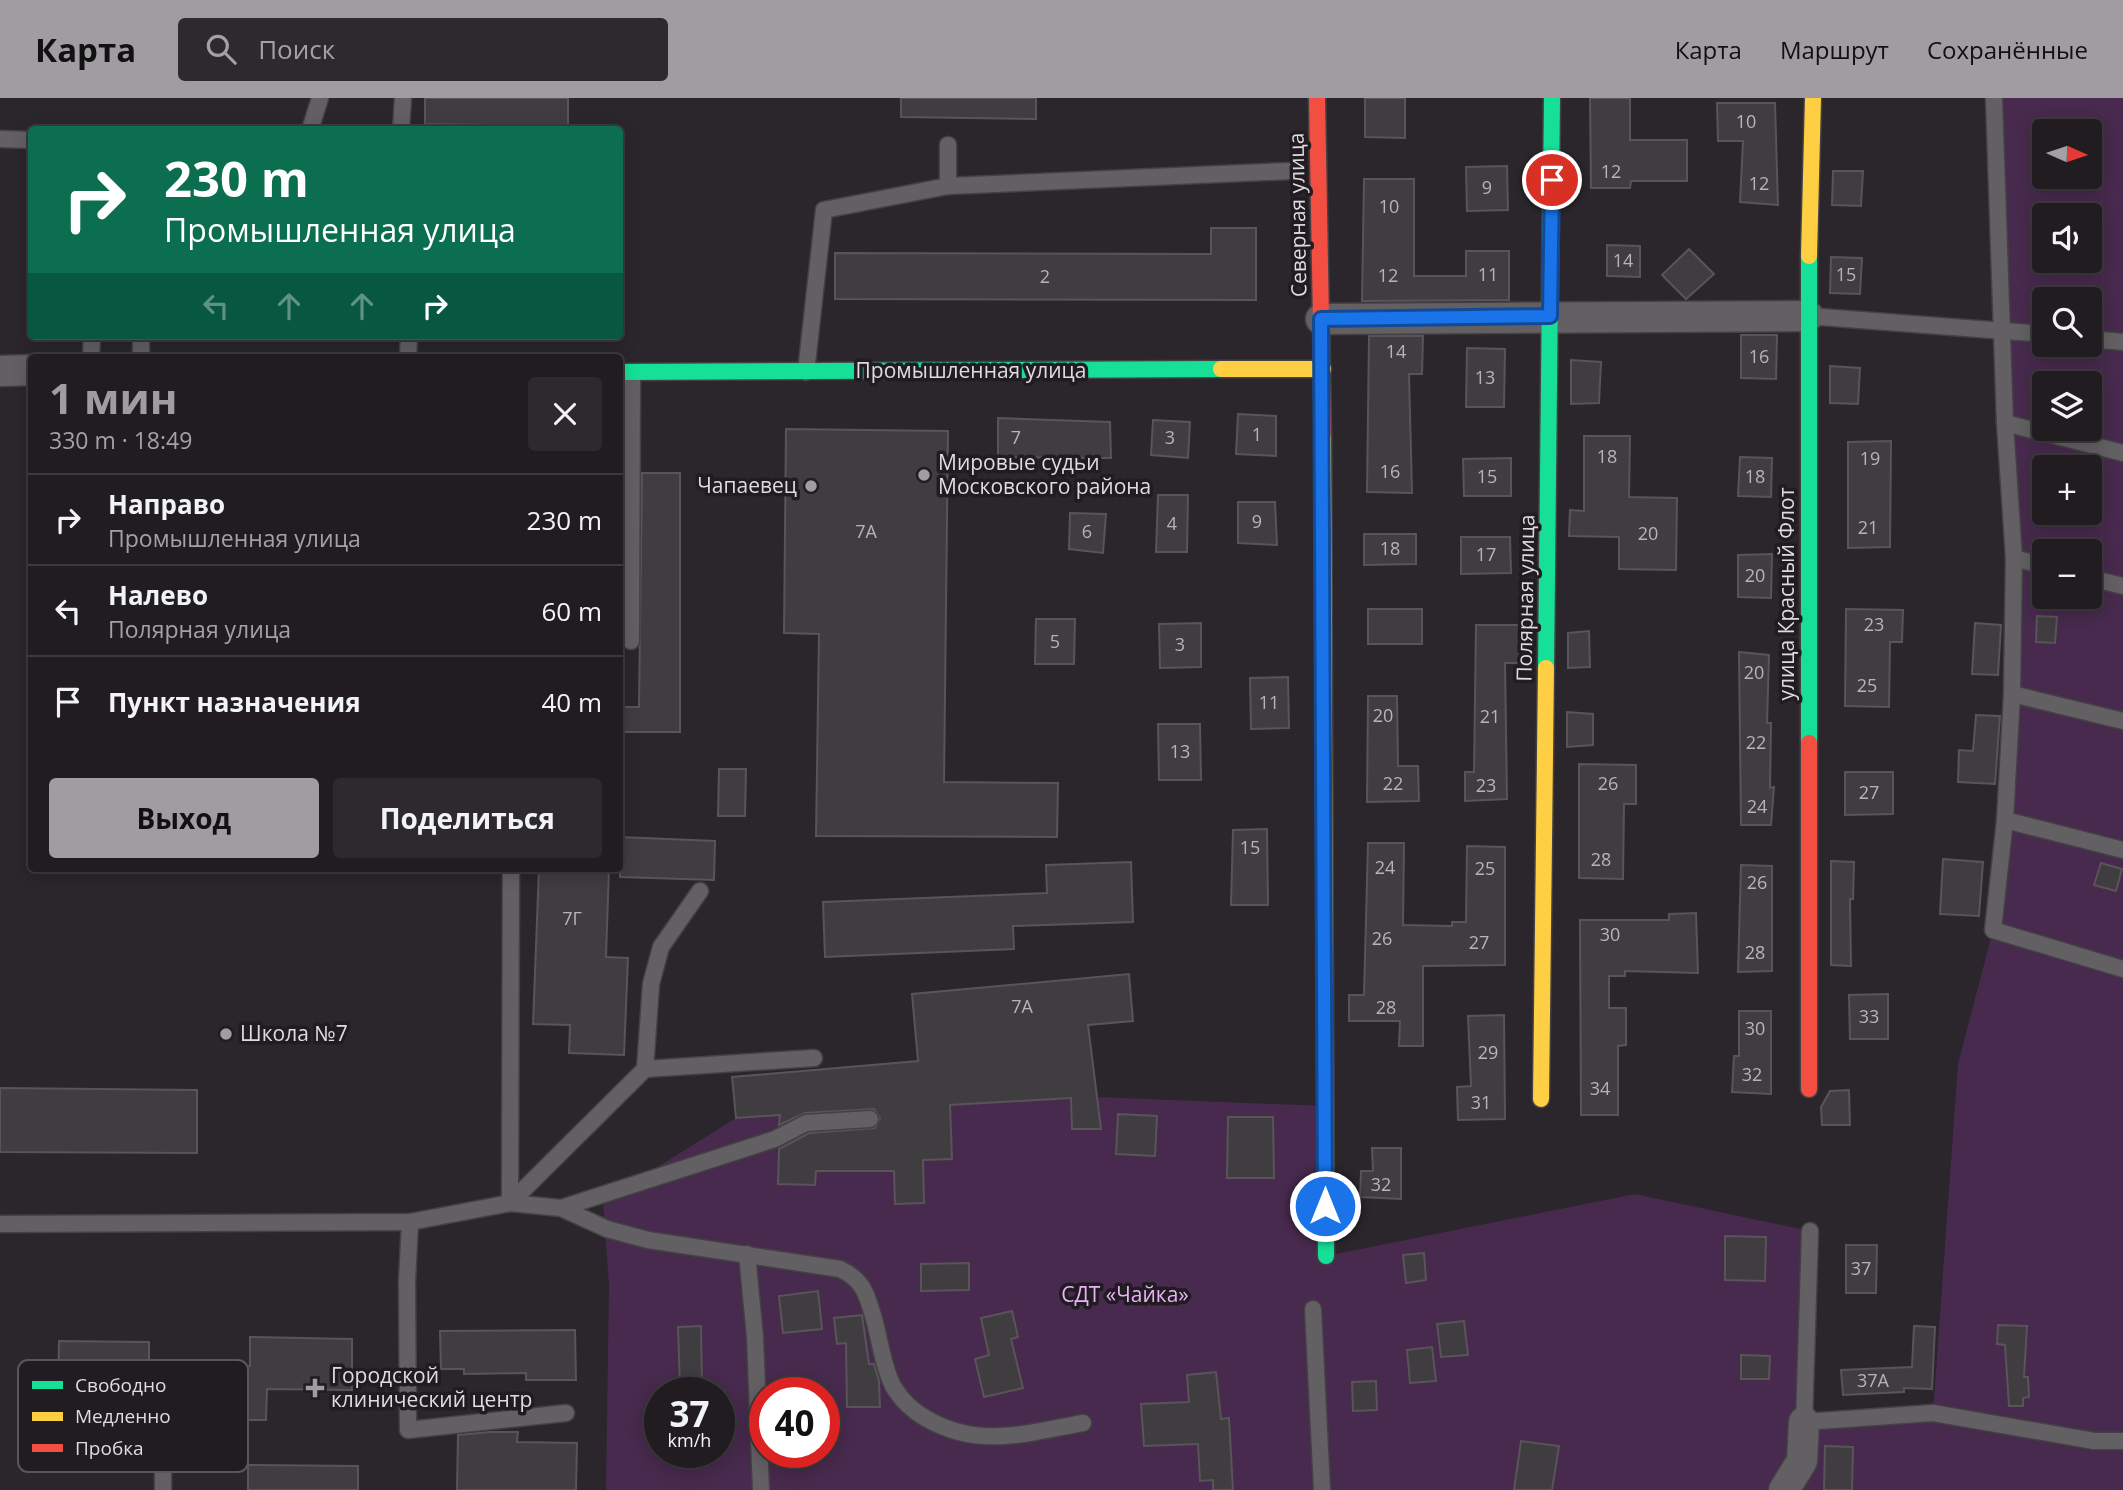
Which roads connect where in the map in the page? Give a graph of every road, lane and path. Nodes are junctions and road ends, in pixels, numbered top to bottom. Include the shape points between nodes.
1 (320, 98) edge
2 (403, 98) edge
3 (1317, 98) edge
4 (1552, 98) edge
5 (1813, 98) edge
6 (1994, 98) edge
7 (311, 126) edge
8 (401, 126) edge
9 (0, 139) edge
10 (28, 140) edge
11 (947, 145) dead end
12 (1290, 171) dead end
13 (948, 186) junction
14 (1550, 316) junction
15 (1808, 316) junction
16 (1321, 319) junction
17 (2002, 330) junction
18 (2032, 333) edge
19 (2102, 340) edge
20 (2123, 342) edge
21 (1323, 369) junction
22 (28, 370) edge
23 (0, 371) edge
24 (626, 372) edge
25 (806, 372) junction
26 (2005, 423) junction
27 (2123, 453) edge
28 (2014, 558) junction
29 (2032, 563) edge
30 (2102, 581) edge
31 (2123, 586) edge
32 (631, 641) dead end
33 (2012, 694) junction
34 (2123, 721) edge
35 (2005, 820) junction
36 (2123, 850) edge
37 (511, 872) edge
38 (700, 891) dead end
39 (2123, 969) edge
40 (814, 1058) dead end
41 (645, 1069) junction
42 (1809, 1089) dead end
43 (1542, 1099) dead end
44 (870, 1119) dead end
45 (510, 1203) junction
46 (561, 1208) junction
47 (410, 1222) junction
48 (0, 1224) edge
49 (1810, 1231) dead end
50 (747, 1254) junction
51 (1326, 1256) dead end
52 (1313, 1309) dead end
53 (566, 1413) dead end
54 (1804, 1422) junction
55 (1083, 1423) dead end
56 (2123, 1441) edge
57 (163, 1472) edge
58 (163, 1490) edge
59 (761, 1490) edge
60 (1322, 1490) edge
61 (1784, 1490) edge

1 - 7 lane
2 - 8 lane
3 - 16 street, Северная улица
4 - 14 street, Полярная улица
5 - 15 street, улица Красный Флот
6 - 17 lane
9 - 10 lane
11 - 13 lane
12 - 13 lane
13 - 25 lane via 824,210
14 - 15 street
14 - 16 street
14 - 43 street, Полярная улица
15 - 17 lane
15 - 42 street, улица Красный Флот
16 - 21 street, Северная улица
17 - 18 lane
17 - 26 lane
19 - 20 lane
21 - 25 street, Промышленная улица
21 - 51 street, Северная улица
22 - 23 street
24 - 25 street, Промышленная улица
24 - 32 lane
26 - 27 lane
26 - 28 lane
28 - 29 lane
28 - 33 lane
30 - 31 lane
33 - 34 lane
33 - 35 lane
35 - 36 lane
35 - 39 lane via 1993,930
37 - 45 lane
38 - 41 lane via 661,947 650,984
40 - 41 lane
41 - 45 lane
44 - 46 lane via 806,1123 775,1139
45 - 46 lane
45 - 47 lane
46 - 50 lane via 607,1229 648,1240
47 - 48 lane
47 - 53 lane via 408,1430
49 - 54 lane
50 - 55 lane via 840,1269 856,1276 866,1290 893,1385 912,1410 947,1430 973,1437 1004,1437
50 - 59 lane
52 - 60 lane
54 - 56 lane via 1933,1413 2094,1441
54 - 61 street via 1802,1461
57 - 58 lane

